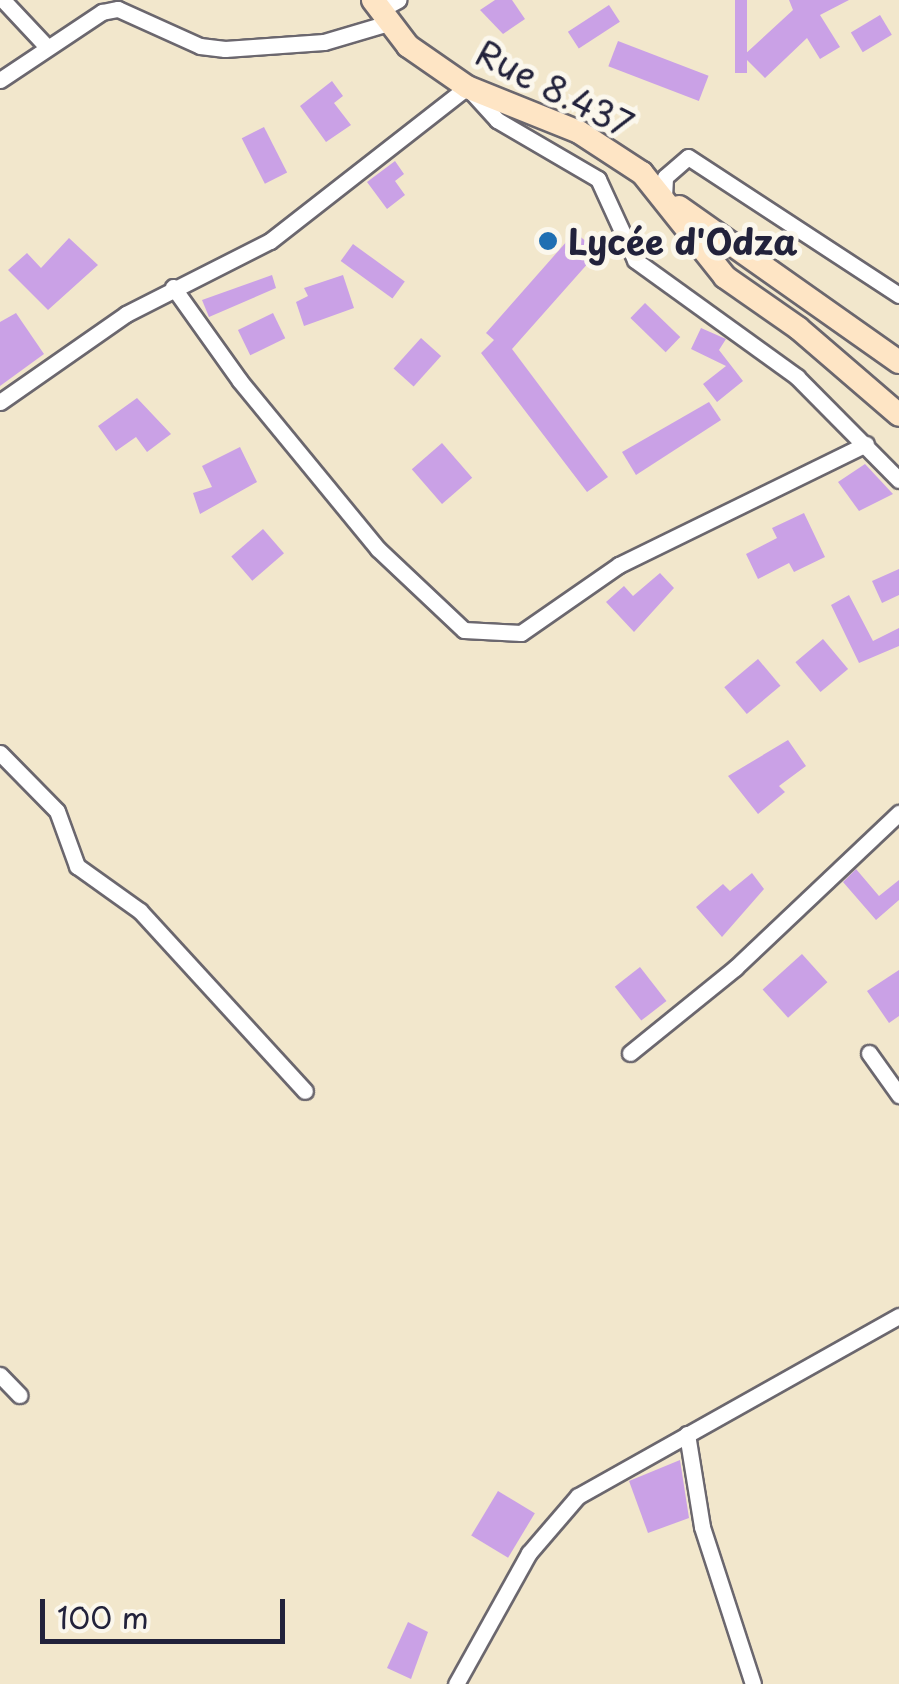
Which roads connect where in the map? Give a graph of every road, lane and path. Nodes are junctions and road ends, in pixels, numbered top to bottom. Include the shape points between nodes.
1 (3, 0) edge
2 (384, 8) edge
3 (47, 46) junction
4 (0, 80) edge
5 (467, 87) junction
6 (664, 196) junction
7 (173, 288) junction
8 (899, 294) edge
9 (899, 362) edge
10 (0, 402) edge
11 (899, 416) edge
12 (866, 444) junction
13 (899, 480) edge
14 (0, 752) edge
15 (899, 813) edge
16 (630, 1053) dead end
17 (870, 1053) dead end
18 (304, 1091) dead end
19 (899, 1095) edge
20 (899, 1316) edge
21 (0, 1376) edge
22 (19, 1395) dead end
23 (687, 1434) junction
24 (456, 1684) edge
25 (753, 1684) edge

1 - 3 street
2 - 3 street via 324,42 225,49 200,46 118,10 102,12
2 - 5 main road, Rue 8.437 via 408,46
3 - 4 street
5 - 6 main road, Rue 8.437 via 579,132 642,173
5 - 7 street via 270,241
5 - 12 street via 496,120 598,179 635,260 797,377
6 - 8 street via 665,177 688,157
6 - 9 main road, Rue 8.437
6 - 11 main road, Rue 8.437 via 724,277 798,328
7 - 10 street
7 - 12 street via 378,549 464,630 521,633 620,565
12 - 13 street
14 - 18 street via 57,811 77,866 140,911
15 - 16 street via 735,968
17 - 19 street
20 - 23 street
21 - 22 street
23 - 24 street via 578,1496 557,1516
23 - 25 street via 702,1527

